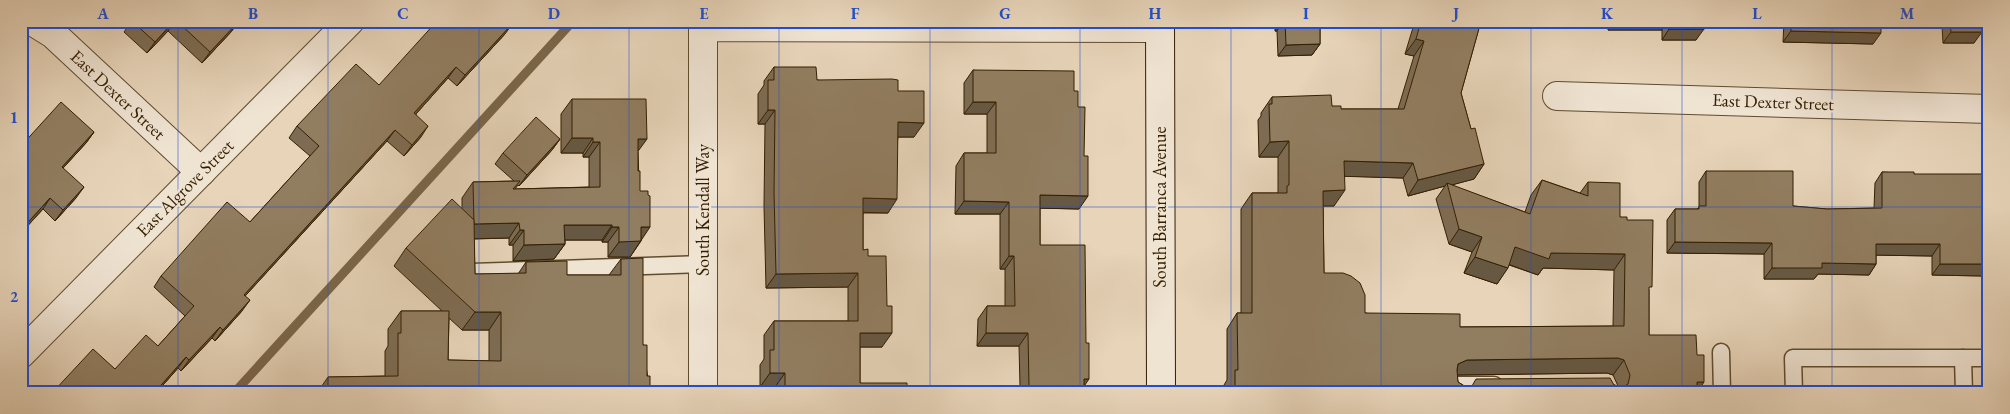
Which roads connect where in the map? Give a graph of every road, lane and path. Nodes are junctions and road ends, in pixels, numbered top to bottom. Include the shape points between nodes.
1 (32, 21) edge
2 (350, 21) edge
3 (1160, 24) edge
4 (1556, 96) dead end
5 (1989, 108) edge
6 (201, 172) junction
7 (703, 264) junction
8 (471, 272) edge
9 (1721, 352) dead end
10 (21, 354) edge
11 (1963, 358) junction
12 (1989, 358) edge
13 (1513, 385) edge
14 (702, 393) edge
15 (1161, 393) edge
16 (1456, 393) edge
17 (1722, 393) edge
18 (1794, 393) edge
19 (1964, 393) edge

1 - 6 street, East Dexter Street via 52,34
2 - 6 street, East Algrove Street
3 - 7 street, South Kendall Way via 703,27
3 - 15 street, South Barranca Avenue
4 - 5 street, East Dexter Street
6 - 10 street, East Algrove Street
7 - 8 lane
7 - 14 street, South Kendall Way
9 - 17 lane
11 - 12 lane
11 - 18 lane via 1793,358
11 - 19 lane
13 - 16 lane via 1456,385

